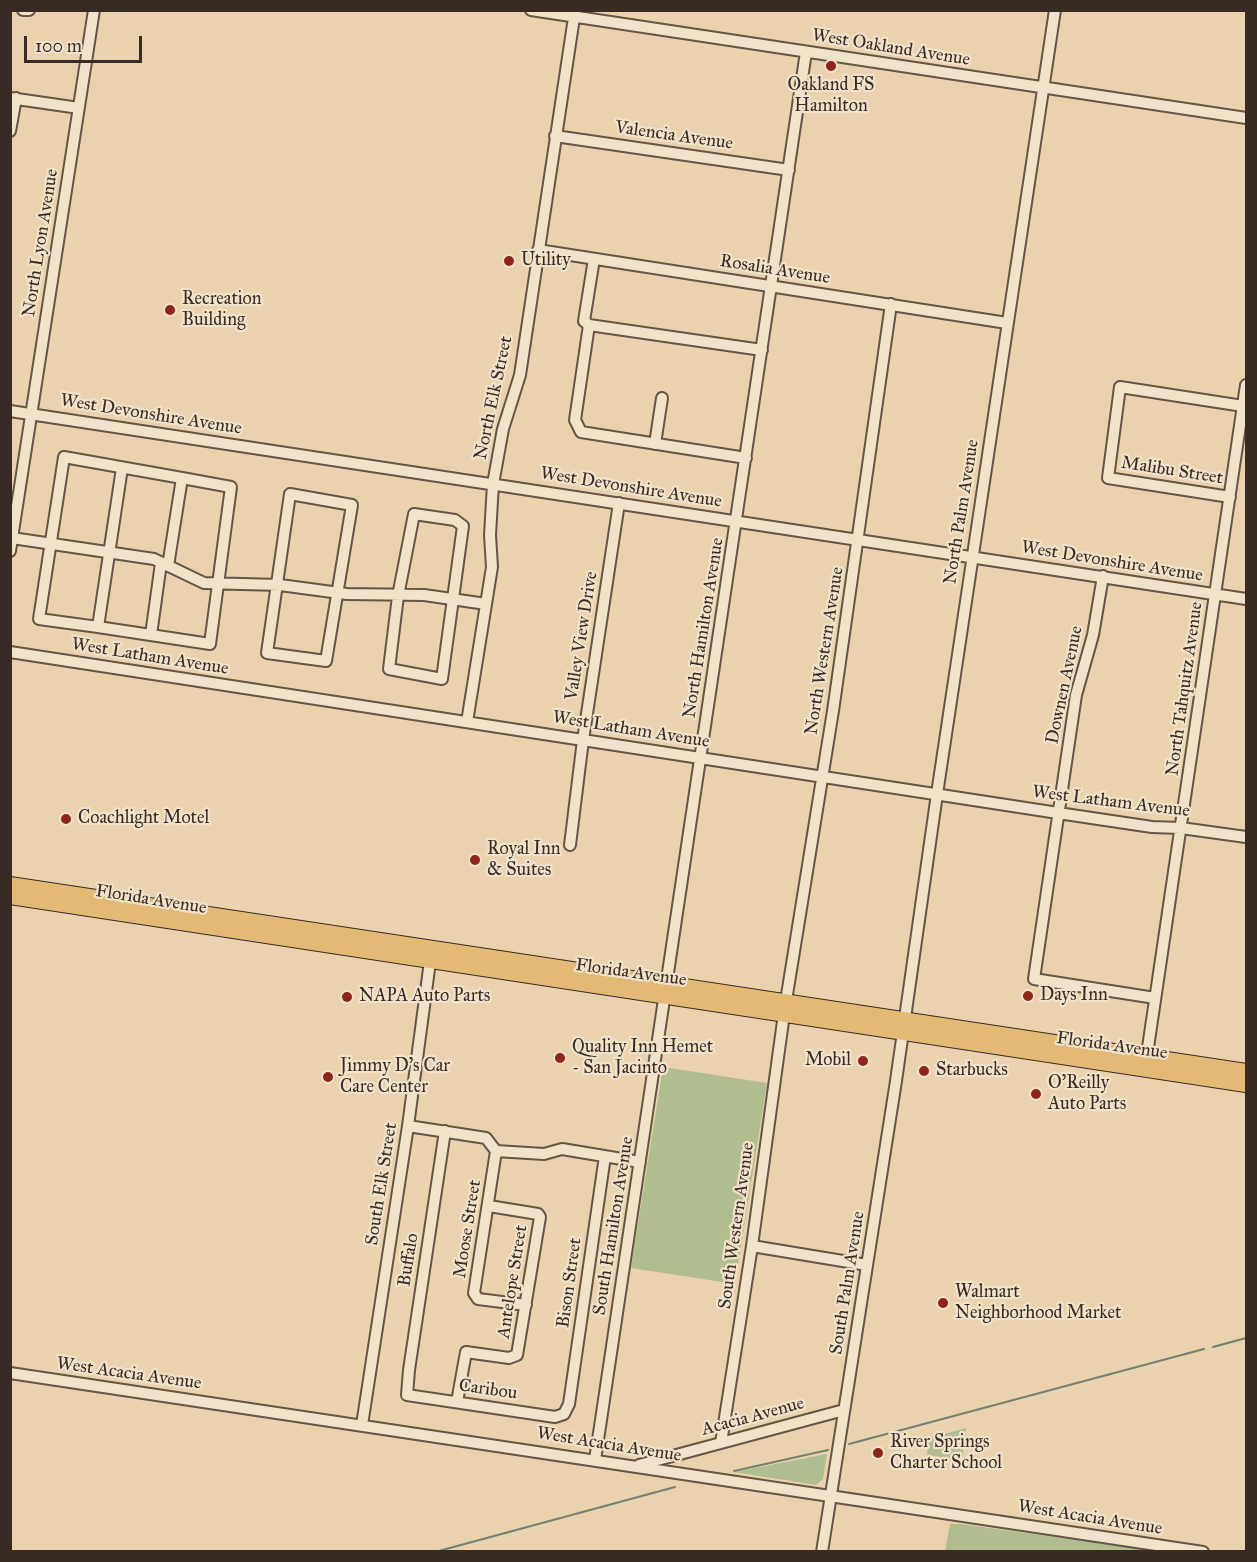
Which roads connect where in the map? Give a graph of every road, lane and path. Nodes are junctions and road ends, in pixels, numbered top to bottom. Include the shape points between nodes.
1 (94, 10) edge
2 (531, 10) edge
3 (1055, 10) edge
4 (574, 14) edge
5 (806, 52) junction
6 (1043, 88) junction
7 (13, 98) edge
8 (79, 108) junction
9 (1246, 118) edge
10 (10, 131) edge
11 (555, 136) junction
12 (789, 170) junction
13 (538, 250) junction
14 (594, 259) junction
15 (771, 286) junction
16 (891, 304) junction
17 (1007, 323) junction
18 (589, 324) junction
19 (757, 349) junction
20 (1246, 385) edge
21 (662, 398) dead end
22 (1244, 406) junction
23 (10, 411) edge
24 (32, 414) junction
25 (655, 444) junction
26 (746, 458) junction
27 (122, 468) junction
28 (182, 478) junction
29 (493, 484) junction
30 (1230, 497) junction
31 (619, 503) junction
32 (736, 521) junction
33 (12, 538) junction
34 (858, 539) junction
35 (50, 544) junction
36 (10, 551) edge
37 (108, 553) junction
38 (972, 557) junction
39 (164, 564) junction
40 (1103, 576) junction
41 (217, 584) junction
42 (276, 585) junction
43 (337, 593) junction
44 (1215, 595) junction
45 (398, 596) junction
46 (453, 599) junction
47 (1246, 599) edge
48 (486, 604) junction
49 (98, 627) junction
50 (151, 635) junction
51 (10, 652) edge
52 (467, 722) junction
53 (583, 740) junction
54 (701, 757) junction
55 (823, 776) junction
56 (937, 794) junction
57 (1058, 813) junction
58 (1181, 828) junction
59 (1246, 837) edge
60 (570, 845) dead end
61 (10, 884) edge
62 (10, 897) edge
63 (149, 918) junction
64 (275, 923) junction
65 (431, 954) junction
66 (667, 990) junction
67 (1155, 998) junction
68 (785, 1007) junction
69 (904, 1026) junction
70 (1147, 1056) junction
71 (1144, 1070) junction
72 (1246, 1071) edge
73 (1198, 1077) junction
74 (1246, 1078) edge
75 (1246, 1085) edge
76 (408, 1126) junction
77 (445, 1131) junction
78 (496, 1150) junction
79 (605, 1156) junction
80 (635, 1161) junction
81 (489, 1206) junction
82 (752, 1246) junction
83 (867, 1265) junction
84 (526, 1305) junction
85 (10, 1373) edge
86 (407, 1395) joint
87 (456, 1402) junction
88 (844, 1410) junction
89 (564, 1414) joint
90 (362, 1425) junction
91 (721, 1443) junction
92 (595, 1460) junction
93 (634, 1466) junction
94 (831, 1495) junction
95 (822, 1551) edge
96 (1203, 1551) edge

1 - 8 street, North Lyon Avenue
2 - 4 street, West Oakland Avenue
3 - 6 street, North Palm Avenue
4 - 5 street, West Oakland Avenue
4 - 11 street, North Elk Street
5 - 6 street, West Oakland Avenue
5 - 12 street, North Hamilton Avenue
6 - 9 street, West Oakland Avenue
6 - 17 street, North Palm Avenue
7 - 8 street
7 - 10 street
8 - 24 street, North Lyon Avenue
11 - 12 street, Valencia Avenue
11 - 13 street, North Elk Street
12 - 15 street, North Hamilton Avenue
13 - 14 street, Rosalia Avenue
13 - 29 street, North Elk Street via 520,375 503,429
14 - 15 street, Rosalia Avenue
14 - 18 street via 584,321
15 - 16 street, Rosalia Avenue
15 - 19 street, North Hamilton Avenue
16 - 17 street, Rosalia Avenue
16 - 34 street, North Western Avenue
17 - 38 street, North Palm Avenue
18 - 19 street
18 - 25 street via 575,420 581,432
19 - 26 street, North Hamilton Avenue
20 - 22 street, North Tahquitz Avenue
21 - 25 street
22 - 30 street, North Tahquitz Avenue
22 - 30 street, Malibu Street via 1120,387 1108,478
23 - 24 street, West Devonshire Avenue
24 - 29 street, West Devonshire Avenue
24 - 33 street, North Lyon Avenue
25 - 26 street
26 - 32 street, North Hamilton Avenue
27 - 28 street
27 - 35 street via 64,458
27 - 37 street
28 - 39 street
28 - 41 street via 231,487
29 - 31 street, West Devonshire Avenue
29 - 48 street, North Elk Street via 492,567
30 - 44 street, North Tahquitz Avenue
31 - 32 street, West Devonshire Avenue
31 - 53 street, Valley View Drive
32 - 34 street, West Devonshire Avenue
32 - 54 street, North Hamilton Avenue
33 - 35 street
33 - 36 street, North Lyon Avenue
34 - 38 street, West Devonshire Avenue
34 - 55 street, North Western Avenue
35 - 37 street
35 - 49 street via 39,619
37 - 39 street
37 - 49 street
38 - 40 street, West Devonshire Avenue
38 - 56 street, North Palm Avenue
39 - 41 street via 204,583
39 - 50 street
40 - 44 street, West Devonshire Avenue
40 - 57 street, Downen Avenue via 1093,635 1076,695
41 - 42 street
41 - 50 street via 210,644
42 - 43 street
42 - 43 street via 267,653 326,661
42 - 43 street via 290,494 352,505
43 - 45 street
44 - 47 street, West Devonshire Avenue
44 - 58 street, North Tahquitz Avenue
45 - 46 street
45 - 46 street via 389,669 442,679
45 - 46 street via 414,514 455,520 463,526
46 - 48 street
48 - 52 street, North Elk Street
49 - 50 street
51 - 52 street, West Latham Avenue
52 - 53 street, West Latham Avenue
53 - 54 street, West Latham Avenue
53 - 60 street, Valley View Drive
54 - 55 street, West Latham Avenue
54 - 66 street, North Hamilton Avenue
55 - 56 street, West Latham Avenue
55 - 68 street, North Western Avenue
56 - 57 street, West Latham Avenue
56 - 69 street, North Palm Avenue
57 - 58 street, West Latham Avenue
57 - 67 street, Downen Avenue via 1034,979
58 - 59 street, West Latham Avenue
58 - 67 street, North Tahquitz Avenue
61 - 64 main road, Florida Avenue
62 - 63 main road, Florida Avenue
63 - 64 main road via 182,918 265,929 273,929
63 - 65 main road, Florida Avenue
64 - 65 main road, Florida Avenue
65 - 66 main road, Florida Avenue
65 - 76 street, South Elk Street
66 - 68 main road, Florida Avenue
66 - 80 street, South Hamilton Avenue
67 - 70 street, North Tahquitz Avenue
68 - 69 main road, Florida Avenue
68 - 82 street, South Western Avenue
69 - 70 main road, Florida Avenue via 1005,1034
69 - 71 main road, Florida Avenue
69 - 83 street, South Palm Avenue
70 - 71 street, North Tahquitz Avenue
70 - 72 main road, Florida Avenue
71 - 73 main road, Florida Avenue
73 - 74 main road via 1215,1074
73 - 75 main road, Florida Avenue
76 - 77 street
76 - 90 street, South Elk Street
77 - 78 street via 486,1138
77 - 86 street, Buffalo
78 - 79 street via 544,1154 562,1149
78 - 81 street, Moose Street
79 - 80 street
79 - 89 street, Bison Street via 569,1404
80 - 92 street, South Hamilton Avenue
81 - 84 street, Antelope Street via 540,1217
81 - 84 street, Moose Street via 474,1293 478,1299
82 - 83 street
82 - 91 street, South Western Avenue
83 - 88 street, South Palm Avenue
84 - 87 street, Antelope Street via 517,1355 509,1358 466,1352
85 - 90 street, West Acacia Avenue
86 - 87 street, Caribou
87 - 89 street, Caribou via 555,1417
88 - 91 street, Acacia Avenue
88 - 94 street, South Palm Avenue
90 - 92 street, West Acacia Avenue
91 - 93 street, Acacia Avenue
92 - 93 street, West Acacia Avenue
93 - 94 street, West Acacia Avenue
94 - 95 street, South Palm Avenue
94 - 96 street, West Acacia Avenue

